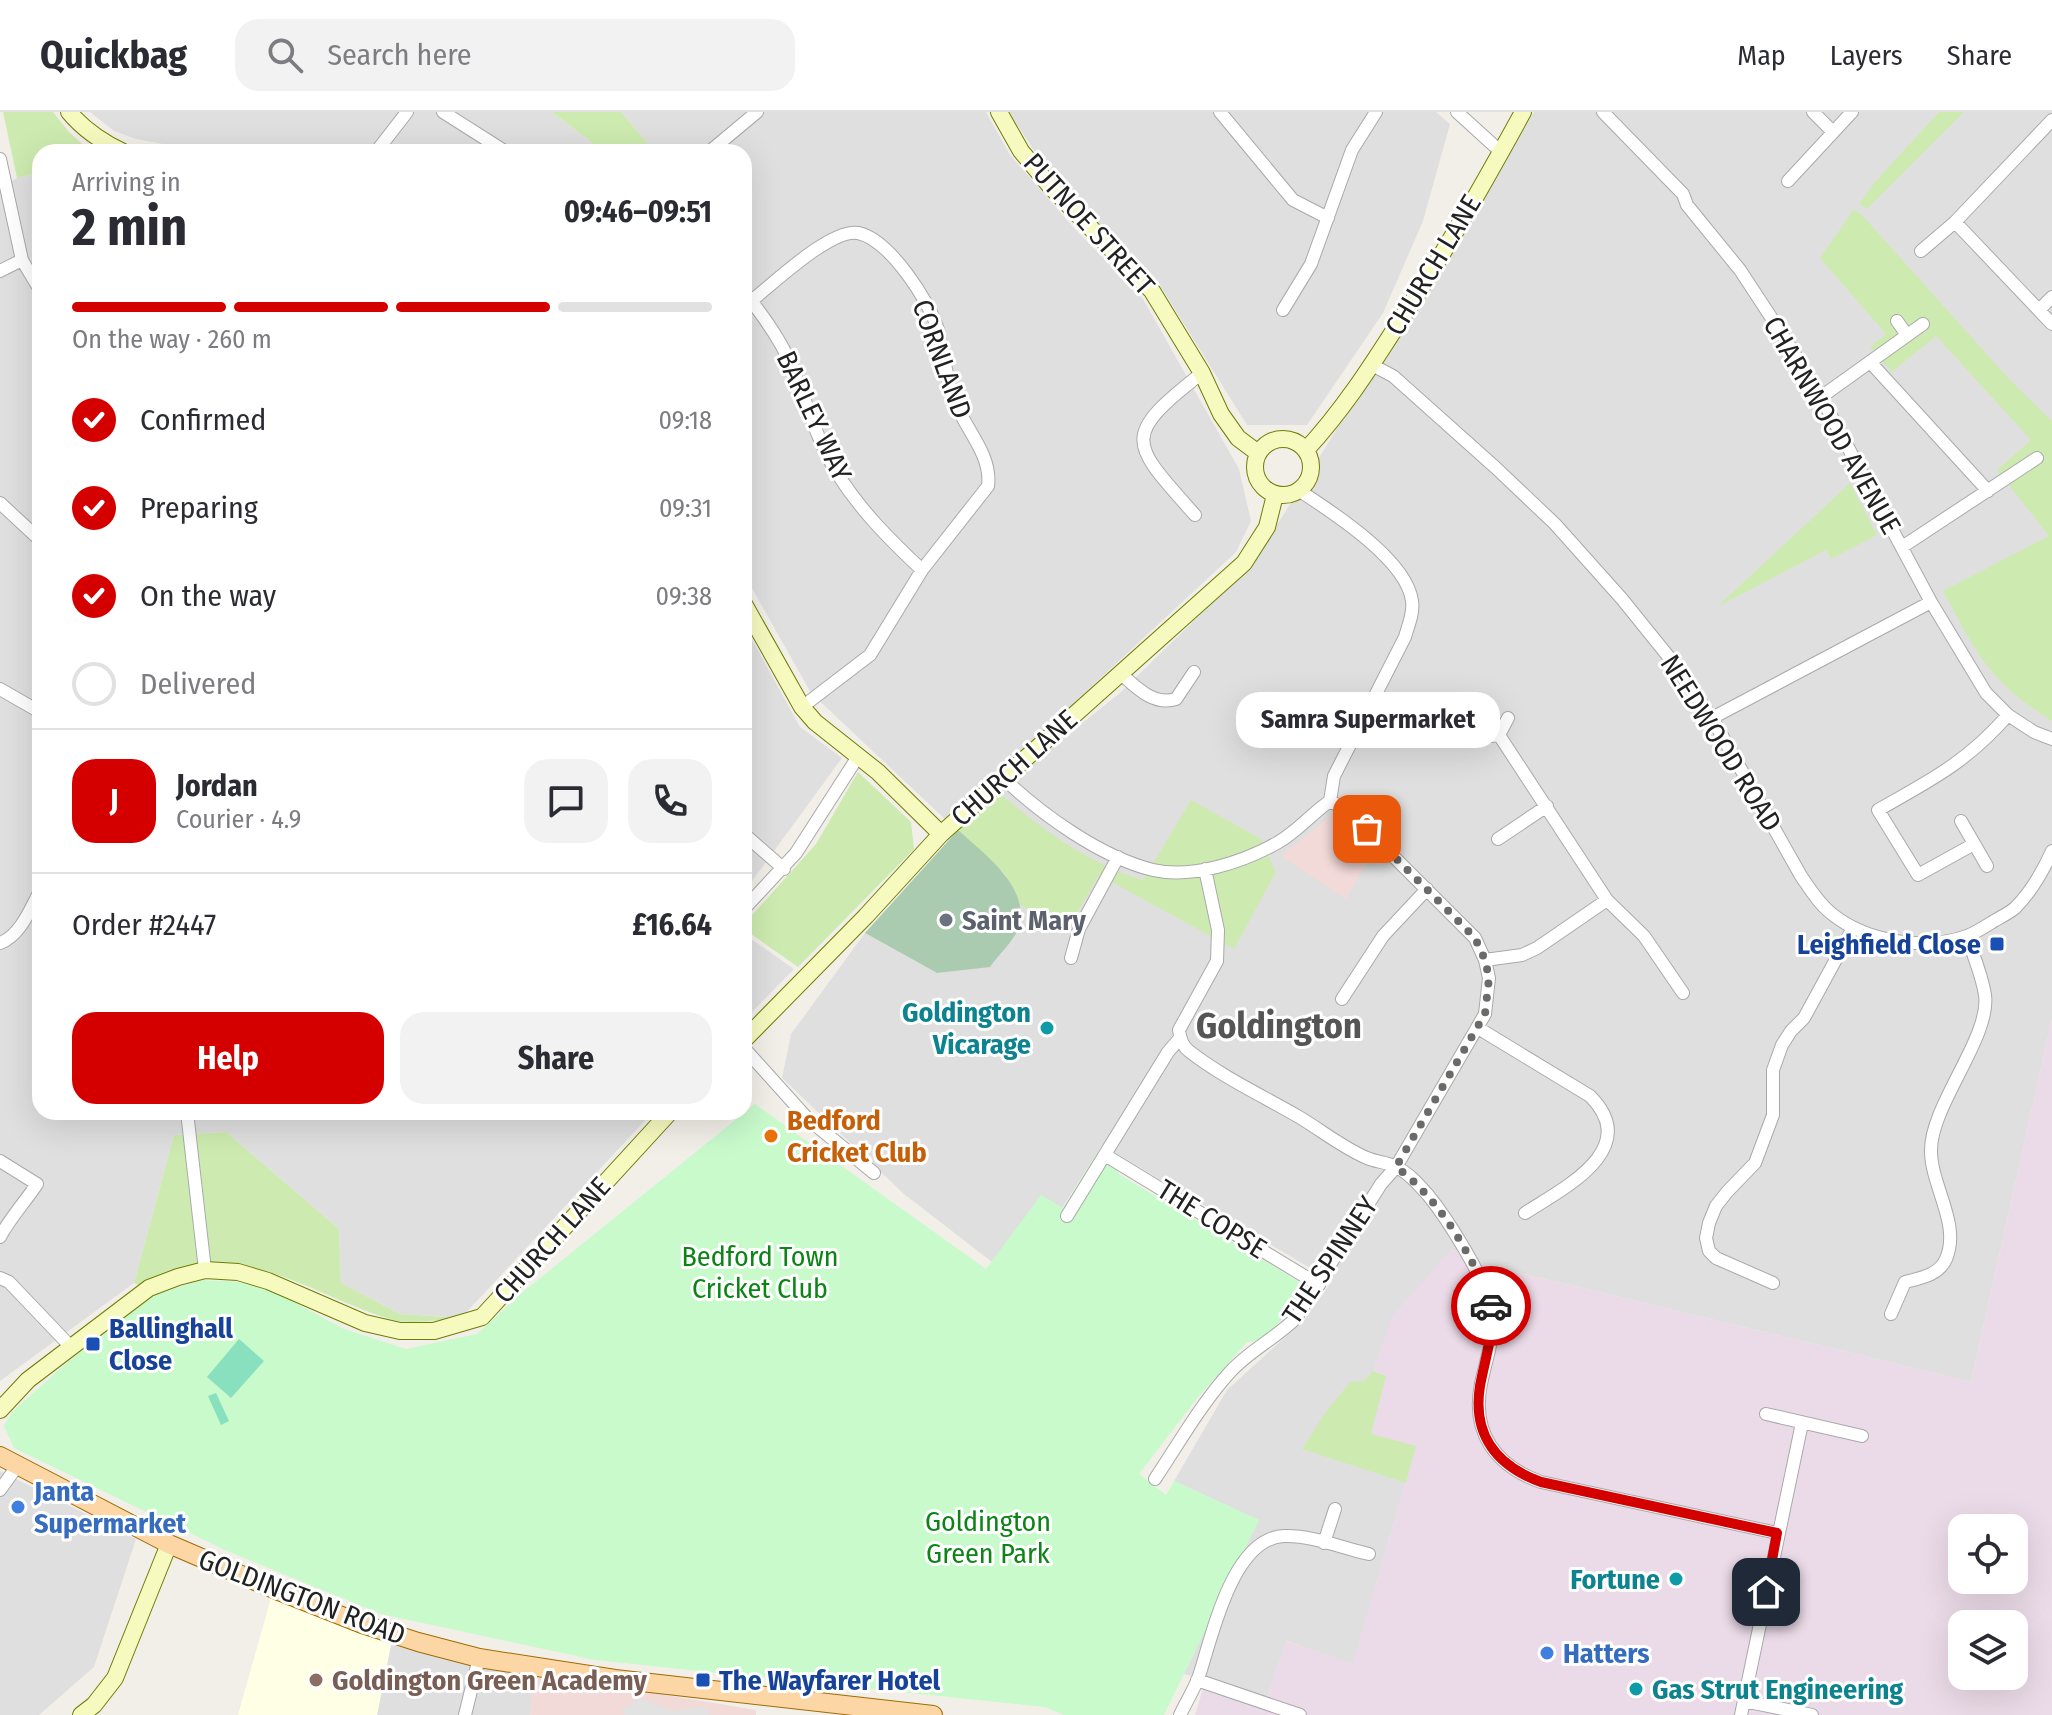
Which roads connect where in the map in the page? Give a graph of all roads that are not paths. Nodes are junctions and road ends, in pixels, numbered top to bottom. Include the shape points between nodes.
1 (69, 112) edge
2 (407, 112) edge
3 (443, 112) edge
4 (757, 112) edge
5 (999, 112) edge
6 (1220, 112) edge
7 (1376, 112) edge
8 (1457, 112) edge
9 (1523, 112) edge
10 (1813, 112) edge
11 (1852, 112) edge
12 (1597, 113) edge
13 (2052, 120) edge
14 (1833, 132) junction
15 (106, 144) edge
16 (382, 144) edge
17 (493, 144) edge
18 (719, 144) edge
19 (1501, 152) junction
20 (0, 159) edge
21 (1788, 181) dead end
22 (1328, 218) junction
23 (1955, 222) junction
24 (1921, 251) dead end
25 (22, 260) junction
26 (0, 271) edge
27 (32, 277) edge
28 (752, 293) edge
29 (2052, 297) edge
30 (752, 302) edge
31 (1283, 310) dead end
32 (2039, 310) junction
33 (1897, 321) dead end
34 (1923, 324) dead end
35 (2052, 324) edge
36 (1907, 335) junction
37 (1871, 363) junction
38 (1372, 365) junction
39 (1202, 373) junction
40 (1821, 397) junction
41 (1306, 450) junction
42 (1258, 453) junction
43 (2037, 458) dead end
44 (2024, 466) junction
45 (2033, 479) dead end
46 (1300, 491) junction
47 (1988, 491) junction
48 (1275, 495) junction
49 (0, 503) edge
50 (1195, 515) dead end
51 (32, 533) edge
52 (1902, 547) junction
53 (922, 570) junction
54 (1931, 602) junction
55 (752, 624) edge
56 (1194, 672) dead end
57 (1120, 673) junction
58 (0, 689) edge
59 (32, 707) edge
60 (802, 707) junction
61 (2008, 715) junction
62 (1508, 718) dead end
63 (1712, 718) junction
64 (1499, 735) junction
65 (1481, 737) dead end
66 (2052, 739) edge
67 (859, 755) junction
68 (1002, 777) junction
69 (1330, 801) junction
70 (1547, 806) junction
71 (1961, 821) dead end
72 (941, 834) junction
73 (1498, 839) dead end
74 (752, 841) edge
75 (1974, 844) junction
76 (2052, 851) edge
77 (1118, 857) junction
78 (1987, 866) dead end
79 (784, 869) junction
80 (1205, 869) junction
81 (1427, 889) junction
82 (1607, 900) junction
83 (752, 901) edge
84 (32, 906) edge
85 (1853, 928) junction
86 (1967, 936) junction
87 (0, 943) edge
88 (1071, 958) dead end
89 (1485, 960) junction
90 (1683, 993) dead end
91 (1342, 999) dead end
92 (1478, 1028) junction
93 (752, 1032) edge
94 (1180, 1038) junction
95 (752, 1057) edge
96 (188, 1120) edge
97 (662, 1120) edge
98 (1105, 1155) junction
99 (0, 1161) edge
100 (1396, 1167) junction
101 (874, 1173) dead end
102 (1525, 1213) dead end
103 (1067, 1216) dead end
104 (0, 1237) edge
105 (205, 1270) junction
106 (0, 1278) edge
107 (1773, 1283) dead end
108 (1319, 1285) junction
109 (1891, 1314) dead end
110 (72, 1348) junction
111 (0, 1410) edge
112 (1766, 1414) dead end
113 (1802, 1423) junction
114 (1862, 1436) dead end
115 (0, 1456) edge
116 (18, 1465) junction
117 (1155, 1479) dead end
118 (0, 1490) edge
119 (1335, 1509) dead end
120 (1777, 1533) junction
121 (1324, 1543) junction
122 (169, 1544) junction
123 (1369, 1554) dead end
124 (479, 1658) junction
125 (1197, 1680) junction
126 (1744, 1701) junction
127 (813, 1708) edge
128 (882, 1711) edge
129 (81, 1715) edge
130 (465, 1715) edge
131 (933, 1715) edge
132 (1180, 1715) edge
133 (1300, 1715) edge
134 (1741, 1715) edge
135 (1812, 1715) edge

1 - 15 street
2 - 16 street
3 - 17 street
4 - 18 street
5 - 39 street, PUTNOE STREET via 1021,151 1050,186 1152,291
6 - 22 street via 1293,200
7 - 22 street via 1352,150
8 - 19 street
9 - 19 street, CHURCH LANE
10 - 14 street
11 - 14 street
12 - 40 street, CHARNWOOD AVENUE via 1683,194 1740,270
13 - 23 street
14 - 21 street
19 - 38 street, CHURCH LANE
20 - 25 street
22 - 31 street via 1311,264
23 - 24 street
23 - 32 street
25 - 26 street
25 - 27 street
28 - 53 street, CORNLAND via 843,233 872,239 913,282 937,328 954,399 990,472 988,486
29 - 32 street
30 - 53 street, BARLEY WAY via 790,363 836,471 886,537
32 - 35 street
33 - 36 street
34 - 36 street
36 - 37 street
37 - 40 street
37 - 47 street
38 - 41 street, CHURCH LANE
38 - 63 street, NEEDWOOD ROAD via 1393,376 1555,524 1632,610
39 - 42 street, PUTNOE STREET via 1221,414 1238,438
39 - 50 street via 1165,401 1145,427 1143,440 1154,469
40 - 52 street, CHARNWOOD AVENUE
41 - 42 street via 1279,439
41 - 46 street via 1310,477
42 - 48 street via 1255,470 1262,487
43 - 44 street
44 - 45 street
44 - 47 street
46 - 48 street
46 - 69 street via 1383,555 1413,602 1405,637 1334,776
47 - 52 street
48 - 57 street, CHURCH LANE via 1267,527 1244,563
49 - 51 street
52 - 54 street, CHARNWOOD AVENUE
53 - 60 street, CORNLAND via 870,655
54 - 61 street, CHARNWOOD AVENUE via 1986,693
54 - 63 street
55 - 60 street
56 - 57 street via 1176,699 1166,702
57 - 68 street, CHURCH LANE
58 - 59 street
60 - 67 street
61 - 66 street, CHARNWOOD AVENUE
61 - 75 street via 1953,767 1878,810 1918,875
62 - 64 street
63 - 85 street, NEEDWOOD ROAD via 1801,876 1831,914
64 - 65 street
64 - 70 street
67 - 72 street
67 - 79 street
68 - 72 street, CHURCH LANE
68 - 77 street via 1048,817
69 - 80 street via 1277,844
69 - 81 street, THE SPINNEY via 1347,810
70 - 73 street
70 - 82 street
71 - 75 street
72 - 93 street, CHURCH LANE
74 - 79 street
75 - 78 street
76 - 86 street, NEEDWOOD ROAD via 2013,910
77 - 80 street via 1155,870
77 - 88 street via 1079,929
79 - 83 street
80 - 94 street via 1218,930 1217,961 1179,1030
81 - 89 street, THE SPINNEY via 1475,938
81 - 91 street via 1383,936
82 - 89 street via 1537,948
82 - 90 street via 1644,936
84 - 87 street
85 - 86 street, NEEDWOOD ROAD via 1912,943
85 - 107 street via 1804,1018 1782,1045 1773,1070 1773,1115 1755,1163 1727,1192 1709,1223 1706,1238 1716,1258
86 - 109 street via 1985,996 1983,1016 1935,1129 1931,1151 1950,1231 1947,1258 1940,1269 1905,1282
89 - 92 street, THE SPINNEY via 1489,998
92 - 100 street, THE SPINNEY
92 - 102 street via 1590,1096 1607,1120 1608,1137 1593,1164
94 - 98 street
94 - 100 street via 1186,1049 1226,1075 1367,1158
95 - 101 street via 807,1118
96 - 105 street
97 - 105 street, CHURCH LANE via 492,1308 462,1325 400,1331 365,1323 268,1281
98 - 103 street
98 - 108 street, THE COPSE
99 - 104 street via 37,1184
100 - 108 street, THE SPINNEY
100 - 120 street via 1430,1197 1485,1290 1492,1329 1478,1408 1486,1438 1504,1463 1541,1482
105 - 110 street via 149,1288
106 - 110 street
108 - 117 street, THE SPINNEY via 1278,1336 1230,1372
110 - 111 street via 28,1380
112 - 113 street
113 - 114 street
113 - 120 street
115 - 116 main road, GOLDINGTON ROAD
116 - 118 street
116 - 122 main road, GOLDINGTON ROAD
119 - 121 street
120 - 126 street
121 - 123 street
121 - 125 street via 1282,1536 1265,1540 1247,1556 1215,1623
122 - 124 main road, GOLDINGTON ROAD via 362,1624
122 - 129 street via 115,1678
124 - 127 main road, GOLDINGTON ROAD
124 - 130 street
125 - 132 street
125 - 133 street
126 - 134 street
126 - 135 street
127 - 128 main road, GOLDINGTON ROAD
128 - 131 main road, GOLDINGTON ROAD

